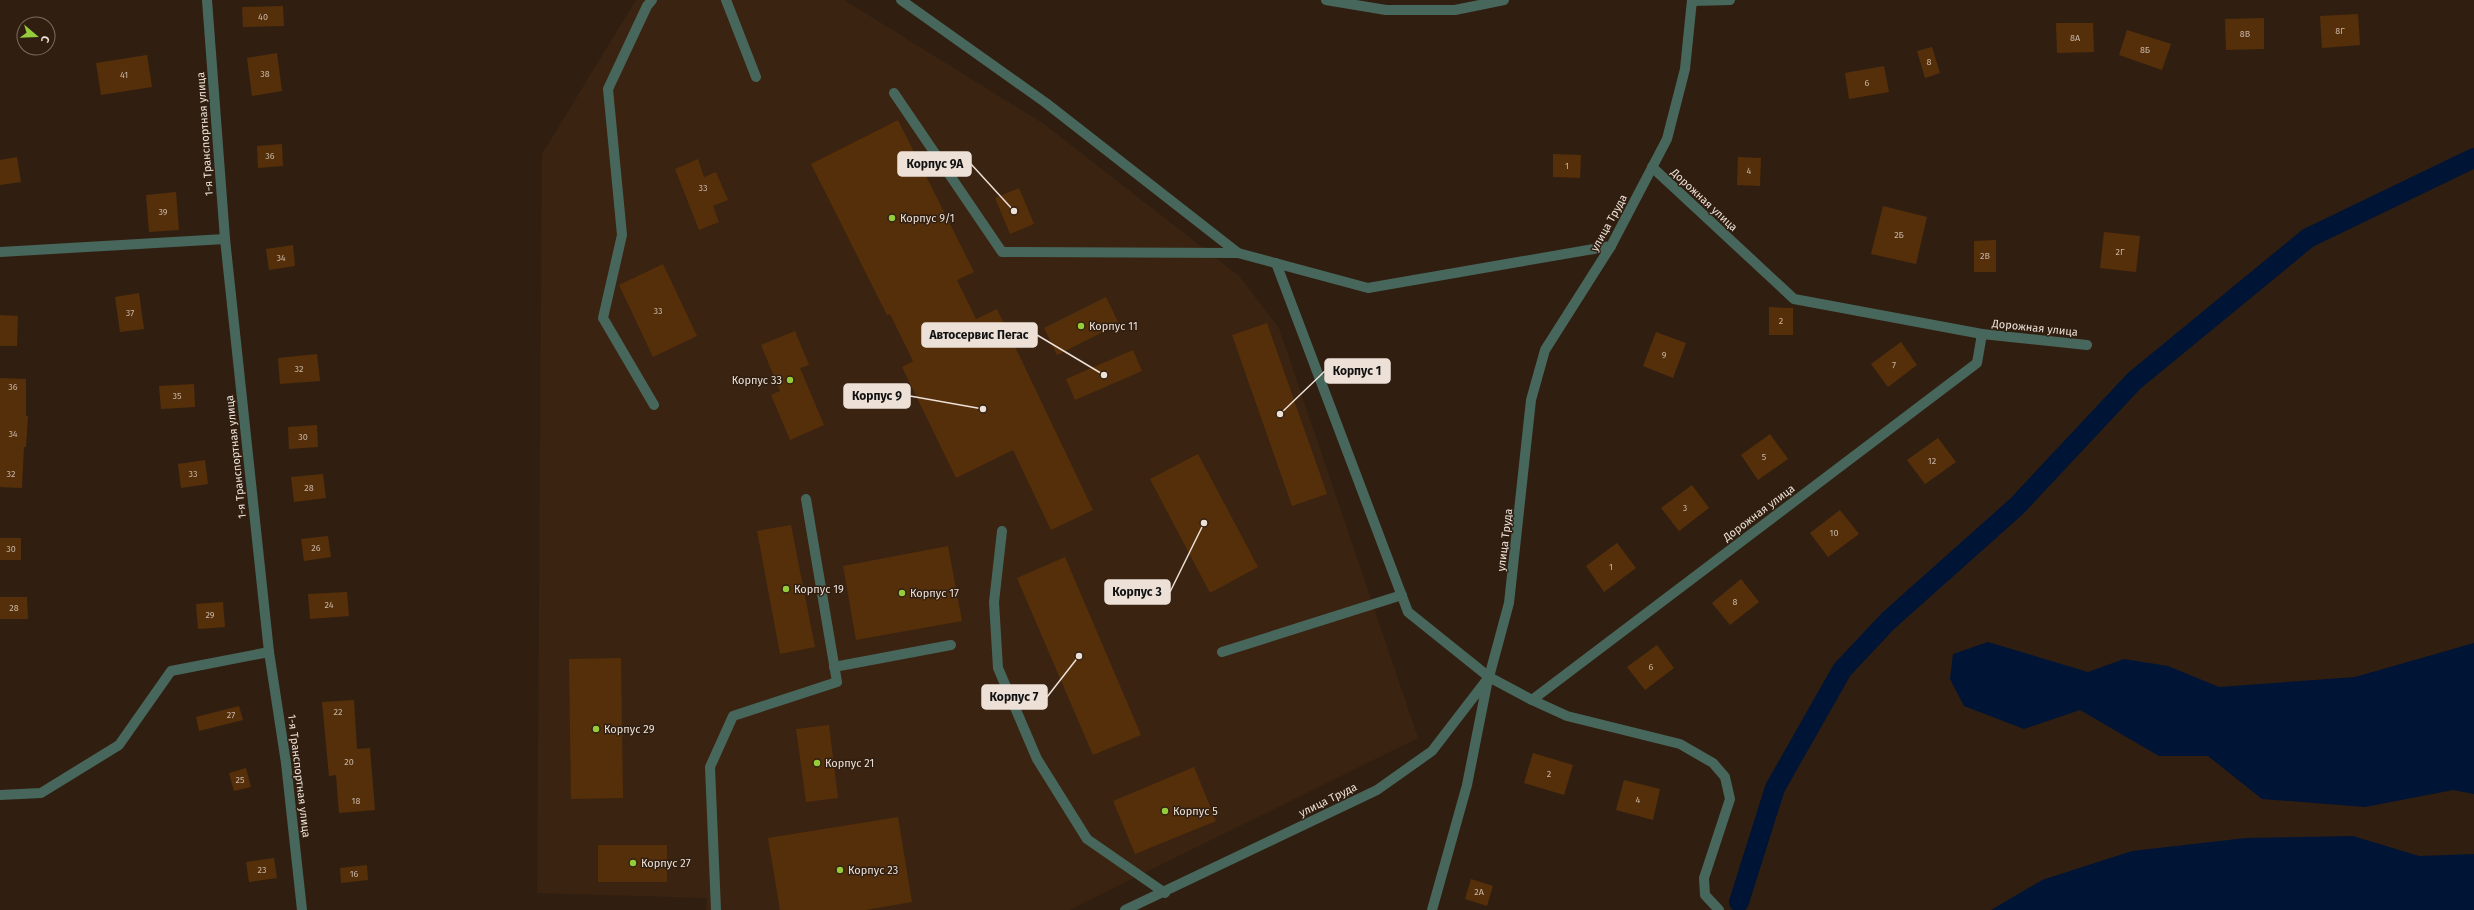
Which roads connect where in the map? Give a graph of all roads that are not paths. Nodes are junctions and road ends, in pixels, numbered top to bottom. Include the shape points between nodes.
1 (207, 0) edge
2 (652, 0) edge
3 (726, 0) edge
4 (900, 0) edge
5 (1326, 0) edge
6 (1504, 0) edge
7 (1692, 0) edge
8 (1730, 0) edge
9 (1455, 5) edge
10 (756, 77) dead end
11 (894, 93) dead end
12 (1652, 168) junction
13 (225, 240) junction
14 (1611, 246) junction
15 (0, 252) edge
16 (1238, 253) junction
17 (1276, 263) junction
18 (1982, 334) junction
19 (2087, 345) dead end
20 (654, 405) dead end
21 (806, 499) dead end
22 (1002, 531) dead end
23 (1402, 595) junction
24 (951, 645) dead end
25 (269, 652) junction
26 (1222, 652) dead end
27 (834, 667) junction
28 (1489, 677) junction
29 (1532, 700) junction
30 (0, 795) edge
31 (1165, 892) junction
32 (302, 910) edge
33 (716, 910) edge
34 (1125, 910) edge
35 (1432, 910) edge
36 (1719, 910) edge

1 - 13 street, 1-я Транспортная улица
2 - 20 street via 608,89 622,235 603,318
3 - 10 street
4 - 16 street via 1046,103
5 - 9 street via 1386,10
6 - 9 street
7 - 8 street
7 - 12 street, улица Труда via 1685,69 1667,138
11 - 16 street via 1002,252
12 - 14 street, улица Труда
12 - 18 street, Дорожная улица via 1794,299
13 - 15 street
13 - 25 street, 1-я Транспортная улица
14 - 17 street via 1368,288
14 - 28 street, улица Труда via 1545,350 1531,400 1509,603
16 - 17 street
17 - 23 street
18 - 19 street, Дорожная улица
18 - 29 street, Дорожная улица via 1977,363
21 - 27 street
22 - 31 street via 994,602 998,668 1037,759 1088,839
23 - 26 street
23 - 28 street via 1408,612
24 - 27 street
25 - 30 street via 171,671 119,745 41,792
25 - 32 street, 1-я Транспортная улица via 286,763
27 - 33 street via 837,682 733,716 710,767
28 - 29 street
28 - 31 street, улица Труда via 1432,751 1377,790
28 - 35 street via 1467,785
29 - 36 street via 1566,716 1680,744 1713,763 1725,776 1730,799 1704,878 1705,895
31 - 34 street, улица Труда

